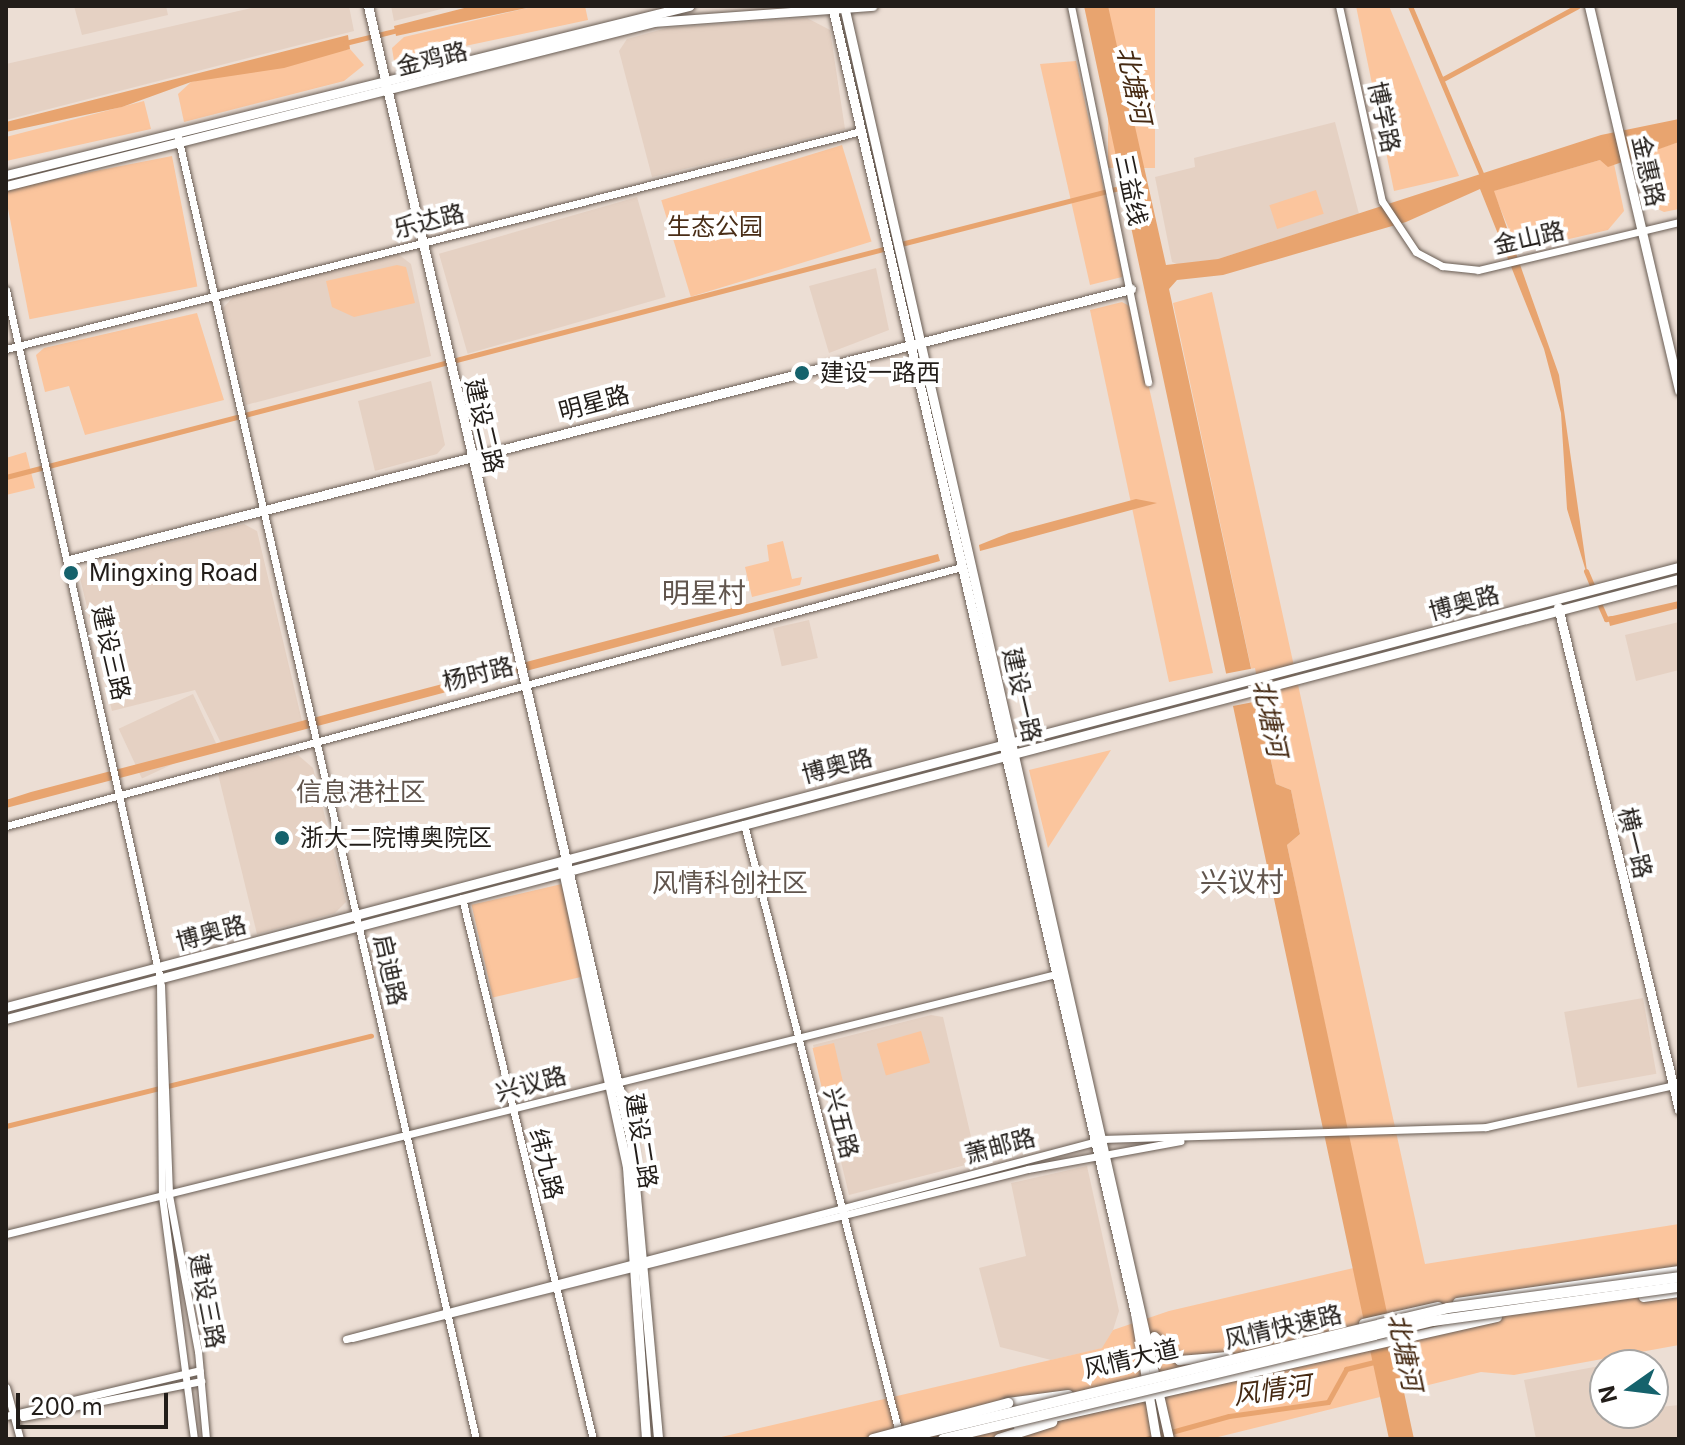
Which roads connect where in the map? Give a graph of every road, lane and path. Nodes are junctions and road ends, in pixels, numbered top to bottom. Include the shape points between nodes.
1 (368, 6) edge
2 (689, 6) edge
3 (872, 6) edge
4 (1071, 6) edge
5 (1339, 6) edge
6 (1589, 6) edge
7 (844, 7) edge
8 (832, 8) edge
9 (384, 78) junction
10 (387, 91) junction
11 (861, 131) junction
12 (177, 136) junction
13 (6, 175) edge
14 (6, 186) edge
15 (1679, 222) edge
16 (1397, 230) joint
17 (1641, 231) junction
18 (891, 237) junction
19 (423, 244) junction
20 (1131, 289) junction
21 (6, 290) edge
22 (211, 293) junction
23 (915, 340) junction
24 (19, 346) junction
25 (6, 349) edge
26 (1148, 382) dead end
27 (1679, 391) edge
28 (471, 456) junction
29 (265, 511) junction
30 (69, 560) junction
31 (961, 567) junction
32 (1679, 567) edge
33 (1679, 579) edge
34 (1595, 595) junction
35 (1558, 605) junction
36 (522, 679) junction
37 (318, 733) junction
38 (1012, 742) junction
39 (1001, 744) junction
40 (1015, 754) junction
41 (1004, 758) junction
42 (121, 796) junction
43 (744, 824) junction
44 (6, 826) edge
45 (565, 855) junction
46 (564, 870) junction
47 (462, 898) junction
48 (359, 921) junction
49 (159, 968) junction
50 (1061, 973) junction
51 (160, 979) junction
52 (6, 1007) edge
53 (6, 1019) edge
54 (798, 1039) junction
55 (615, 1084) junction
56 (1676, 1085) edge
57 (512, 1110) junction
58 (1679, 1110) edge
59 (408, 1138) junction
60 (1100, 1140) junction
61 (1182, 1140) junction
62 (1103, 1152) junction
63 (165, 1196) junction
64 (844, 1212) junction
65 (6, 1234) edge
66 (638, 1265) junction
67 (1679, 1270) edge
68 (1679, 1277) edge
69 (556, 1287) junction
70 (1679, 1290) edge
71 (1145, 1312) junction
72 (448, 1314) junction
73 (346, 1339) dead end
74 (1227, 1356) junction
75 (200, 1370) junction
76 (1159, 1373) junction
77 (187, 1374) junction
78 (1145, 1376) junction
79 (201, 1381) junction
80 (188, 1384) junction
81 (6, 1387) edge
82 (1162, 1394) junction
83 (1068, 1395) junction
84 (1149, 1397) junction
85 (10, 1417) edge
86 (1052, 1422) junction
87 (899, 1436) edge
88 (20, 1439) edge
89 (194, 1439) edge
90 (206, 1439) edge
91 (476, 1439) edge
92 (593, 1439) edge
93 (646, 1439) edge
94 (658, 1439) edge
95 (874, 1439) edge
96 (943, 1439) edge
97 (963, 1439) edge
98 (999, 1439) edge
99 (1156, 1439) edge
100 (1169, 1439) edge

1 - 9 main road, 建设二路
2 - 9 main road, 金鸡路
3 - 7 main road, 金鸡路
4 - 20 street, 三益线
5 - 16 street, 博学路 via 1382,201
6 - 17 main road, 金惠路
7 - 8 main road, 金鸡路
7 - 18 main road, 建设一路
8 - 10 main road, 金鸡路 via 654,22
8 - 11 main road, 建设一路
9 - 10 main road, 建设二路
9 - 12 main road, 金鸡路
10 - 12 main road, 金鸡路
10 - 19 main road, 建设二路
11 - 18 main road, 建设一路
11 - 19 street, 乐达路
12 - 13 main road, 金鸡路
12 - 14 main road, 金鸡路
12 - 22 street, 启迪路
15 - 17 street, 金山路
16 - 17 street, 金山路 via 1442,266 1505,265
17 - 27 main road, 金惠路
18 - 23 main road, 建设一路
19 - 22 street, 乐达路
19 - 28 main road, 建设二路
20 - 23 main road, 明星路
20 - 26 street, 三益线
21 - 24 street, 建设三路
22 - 24 street, 乐达路
22 - 29 street, 启迪路
23 - 28 main road, 明星路
23 - 31 main road, 建设一路
23 - 38 main road, 建设一路
24 - 25 street, 乐达路
24 - 30 street, 建设三路
28 - 29 main road, 明星路
28 - 36 main road, 建设二路
29 - 30 main road, 明星路
29 - 37 street, 启迪路
30 - 42 street, 建设三路
31 - 36 street, 杨时路
31 - 39 main road, 建设一路
32 - 34 main road, 博奥路
33 - 34 main road, 博奥路
34 - 35 main road, 博奥路
35 - 38 main road, 博奥路
35 - 40 main road, 博奥路
35 - 56 main road, 横一路
36 - 37 street, 杨时路
36 - 45 main road, 建设二路
37 - 42 street, 杨时路
37 - 48 street, 启迪路
38 - 39 main road, 博奥路
38 - 40 main road, 建设一路
39 - 41 main road, 建设一路
39 - 45 main road, 博奥路
40 - 41 main road, 博奥路
40 - 50 main road, 建设一路
41 - 43 main road, 博奥路
41 - 50 main road, 建设一路
42 - 44 street, 杨时路
42 - 49 street, 建设三路
43 - 46 main road, 博奥路
43 - 54 street, 兴五路
45 - 46 main road
45 - 48 main road, 博奥路
46 - 47 main road, 博奥路
46 - 55 main road, 建设二路
47 - 48 main road, 博奥路
47 - 57 street, 纬九路
48 - 49 main road, 博奥路
48 - 51 main road, 博奥路
48 - 59 street, 启迪路
49 - 51 street, 建设三路
49 - 52 main road, 博奥路
50 - 54 street, 兴议路
50 - 60 main road, 建设一路
51 - 53 main road, 博奥路
51 - 63 street, 建设三路
54 - 55 street, 兴议路
54 - 64 street, 兴五路
55 - 57 street, 兴议路
55 - 66 main road, 建设二路
56 - 58 main road, 横一路
56 - 61 street, 萧邮路 via 1520,1123
57 - 59 street, 兴议路
57 - 69 street, 纬九路
59 - 63 street, 兴议路
59 - 72 street, 启迪路
60 - 61 street, 萧邮路
60 - 62 main road, 建设一路
60 - 64 street, 萧邮路
61 - 62 street
62 - 64 street
62 - 71 main road, 建设一路
62 - 78 main road, 建设一路
63 - 65 street, 兴议路
63 - 75 street, 建设三路
63 - 77 street, 建设三路
64 - 66 street
64 - 87 street, 兴五路
66 - 69 street
66 - 93 main road, 建设二路
66 - 94 main road, 建设二路
67 - 74 main road, 风情大道, bridge via 1402,1313
68 - 87 highway, 风情快速路, bridge via 1448,1308
69 - 72 street
69 - 92 street, 纬九路
70 - 82 main road, 风情大道 via 1409,1334
70 - 96 highway, 风情快速路, bridge via 1433,1321
71 - 74 main road via 1169,1355
71 - 76 main road, 建设一路
72 - 73 street
72 - 91 street, 启迪路
74 - 76 main road, 风情大道
75 - 77 street
75 - 79 street, 建设三路
76 - 78 main road, 风情大道
76 - 82 main road, 建设一路
77 - 80 street, 建设三路
77 - 85 street
78 - 83 main road, 风情大道
78 - 84 main road, 建设一路
79 - 80 street
79 - 90 street, 建设三路
80 - 85 street
80 - 89 street, 建设三路
81 - 85 street
82 - 84 main road, 风情大道
82 - 100 main road, 建设一路
83 - 87 main road, 风情大道
83 - 95 highway, bridge via 1008,1403
84 - 86 main road, 风情大道
84 - 99 main road, 建设一路
85 - 88 street
86 - 97 main road, 风情大道
86 - 98 highway
87 - 95 main road, 风情大道

